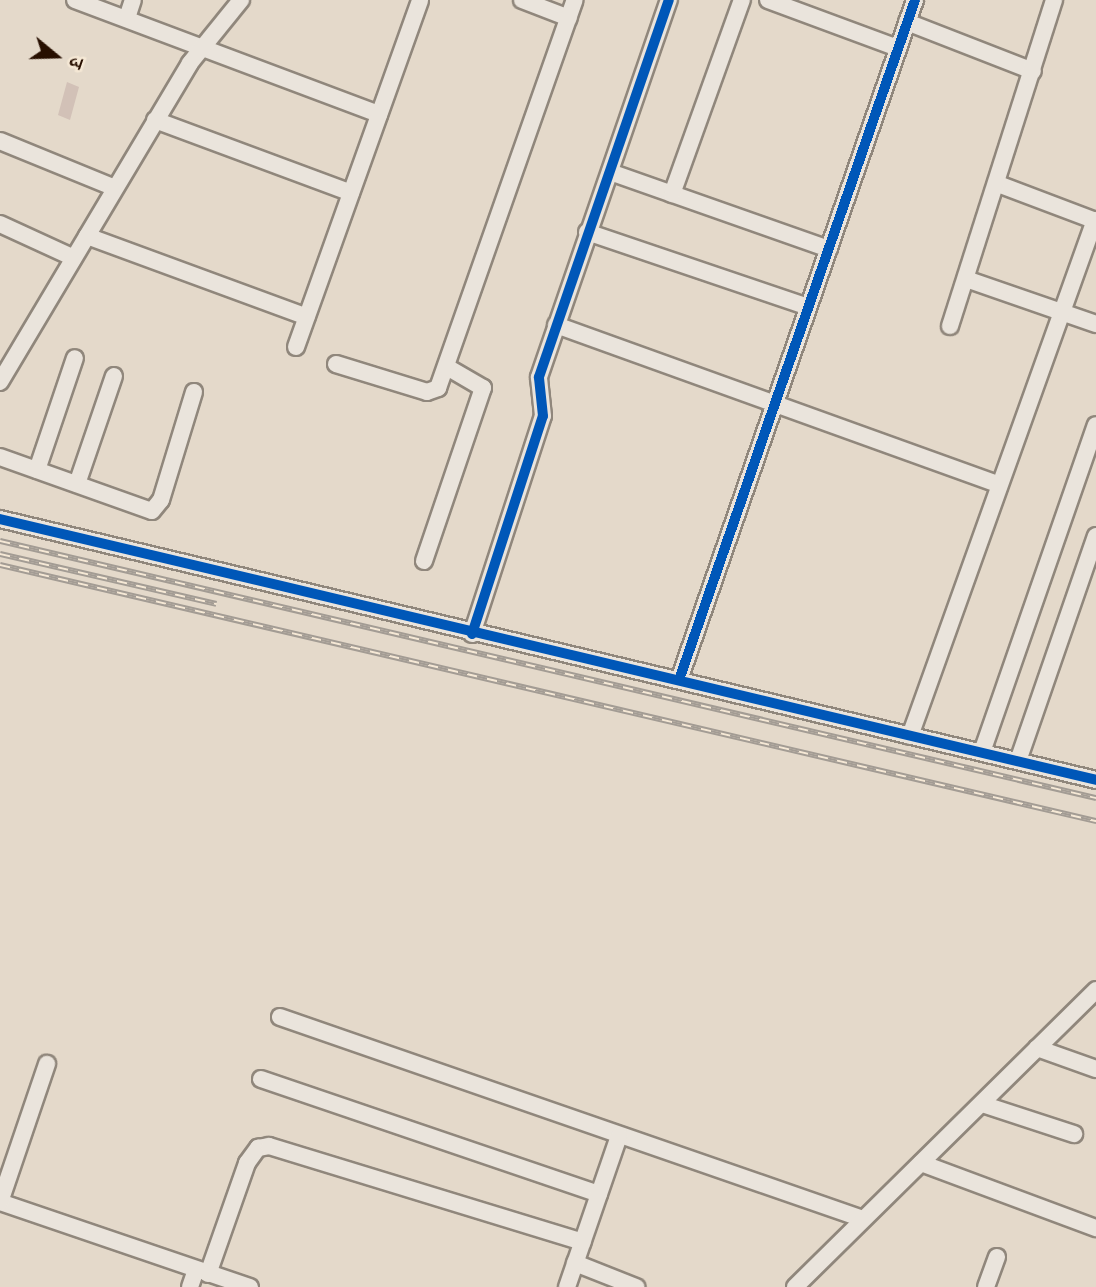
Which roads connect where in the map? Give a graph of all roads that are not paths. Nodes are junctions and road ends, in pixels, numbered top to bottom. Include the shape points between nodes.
1 (75, 0) edge
2 (134, 0) edge
3 (241, 0) edge
4 (420, 0) edge
5 (522, 0) edge
6 (575, 0) edge
7 (670, 0) edge
8 (741, 0) edge
9 (768, 0) edge
10 (915, 0) edge
11 (1054, 0) edge
12 (127, 18) junction
13 (569, 18) junction
14 (907, 22) junction
15 (203, 47) junction
16 (898, 48) junction
17 (1033, 71) junction
18 (379, 114) junction
19 (155, 120) junction
20 (0, 141) edge
21 (610, 172) junction
22 (998, 184) junction
23 (115, 187) junction
24 (351, 193) junction
25 (672, 194) junction
26 (1096, 220) edge
27 (0, 224) edge
28 (587, 232) junction
29 (87, 236) junction
30 (829, 249) junction
31 (75, 258) junction
32 (966, 279) junction
33 (808, 307) junction
34 (1060, 312) junction
35 (307, 317) junction
36 (1096, 324) edge
37 (556, 325) junction
38 (950, 326) dead end
39 (296, 347) dead end
40 (75, 358) dead end
41 (336, 364) dead end
42 (447, 367) junction
43 (114, 376) dead end
44 (0, 382) edge
45 (194, 392) dead end
46 (776, 401) junction
47 (1096, 425) edge
48 (1093, 444) edge
49 (0, 457) edge
50 (37, 470) junction
51 (77, 484) junction
52 (998, 484) junction
53 (0, 519) edge
54 (1096, 536) edge
55 (424, 561) dead end
56 (472, 634) junction
57 (679, 680) junction
58 (910, 736) junction
59 (982, 752) junction
60 (1018, 761) junction
61 (1096, 780) edge
62 (1096, 990) edge
63 (280, 1017) dead end
64 (1037, 1048) junction
65 (47, 1064) dead end
66 (1096, 1069) edge
67 (261, 1079) dead end
68 (982, 1104) junction
69 (1074, 1134) dead end
70 (619, 1136) junction
71 (921, 1163) junction
72 (600, 1194) junction
73 (0, 1202) edge
74 (863, 1219) junction
75 (1096, 1228) edge
76 (583, 1242) junction
77 (997, 1257) dead end
78 (575, 1264) junction
79 (202, 1272) junction
80 (190, 1287) edge
81 (250, 1287) edge
82 (567, 1287) edge
83 (636, 1287) edge
84 (794, 1287) edge
85 (986, 1287) edge

1 - 12 street
2 - 12 street
3 - 15 street
4 - 18 street
5 - 13 street
6 - 13 street
7 - 21 street
8 - 25 street
9 - 16 street
10 - 14 street
11 - 17 street
12 - 15 street
13 - 42 street
14 - 16 street
14 - 17 street
15 - 18 street
15 - 19 street
16 - 30 street
17 - 22 street
18 - 24 street
19 - 23 street
19 - 24 street
20 - 23 street
21 - 25 street
21 - 28 street
22 - 26 street
22 - 32 street
23 - 29 street
24 - 35 street
25 - 30 street
26 - 34 street
27 - 31 street
28 - 33 street
28 - 37 street
29 - 31 street
29 - 35 street
30 - 33 street
31 - 44 street
32 - 34 street
32 - 38 street
33 - 46 street
34 - 36 street
34 - 52 street
35 - 39 street
37 - 46 street
37 - 56 street via 538,386 542,416
40 - 50 street
41 - 42 street via 427,392 438,388
42 - 55 street via 483,388
43 - 51 street
45 - 51 street via 156,509 146,511
46 - 52 street
46 - 57 street
47 - 48 street
48 - 59 street
49 - 50 street
50 - 51 street
52 - 58 street
53 - 56 street
54 - 60 street
56 - 57 street
57 - 58 street
58 - 59 street
59 - 60 street
60 - 61 street
62 - 64 street
63 - 70 street
64 - 66 street
64 - 68 street
65 - 73 street
67 - 72 street
68 - 69 street
68 - 71 street
70 - 72 street
70 - 74 street
71 - 74 street
71 - 75 street
72 - 76 street
73 - 79 street
74 - 84 street
76 - 78 street
76 - 79 street via 269,1146 258,1148 247,1163
77 - 85 street
78 - 82 street
78 - 83 street
79 - 80 street
79 - 81 street

